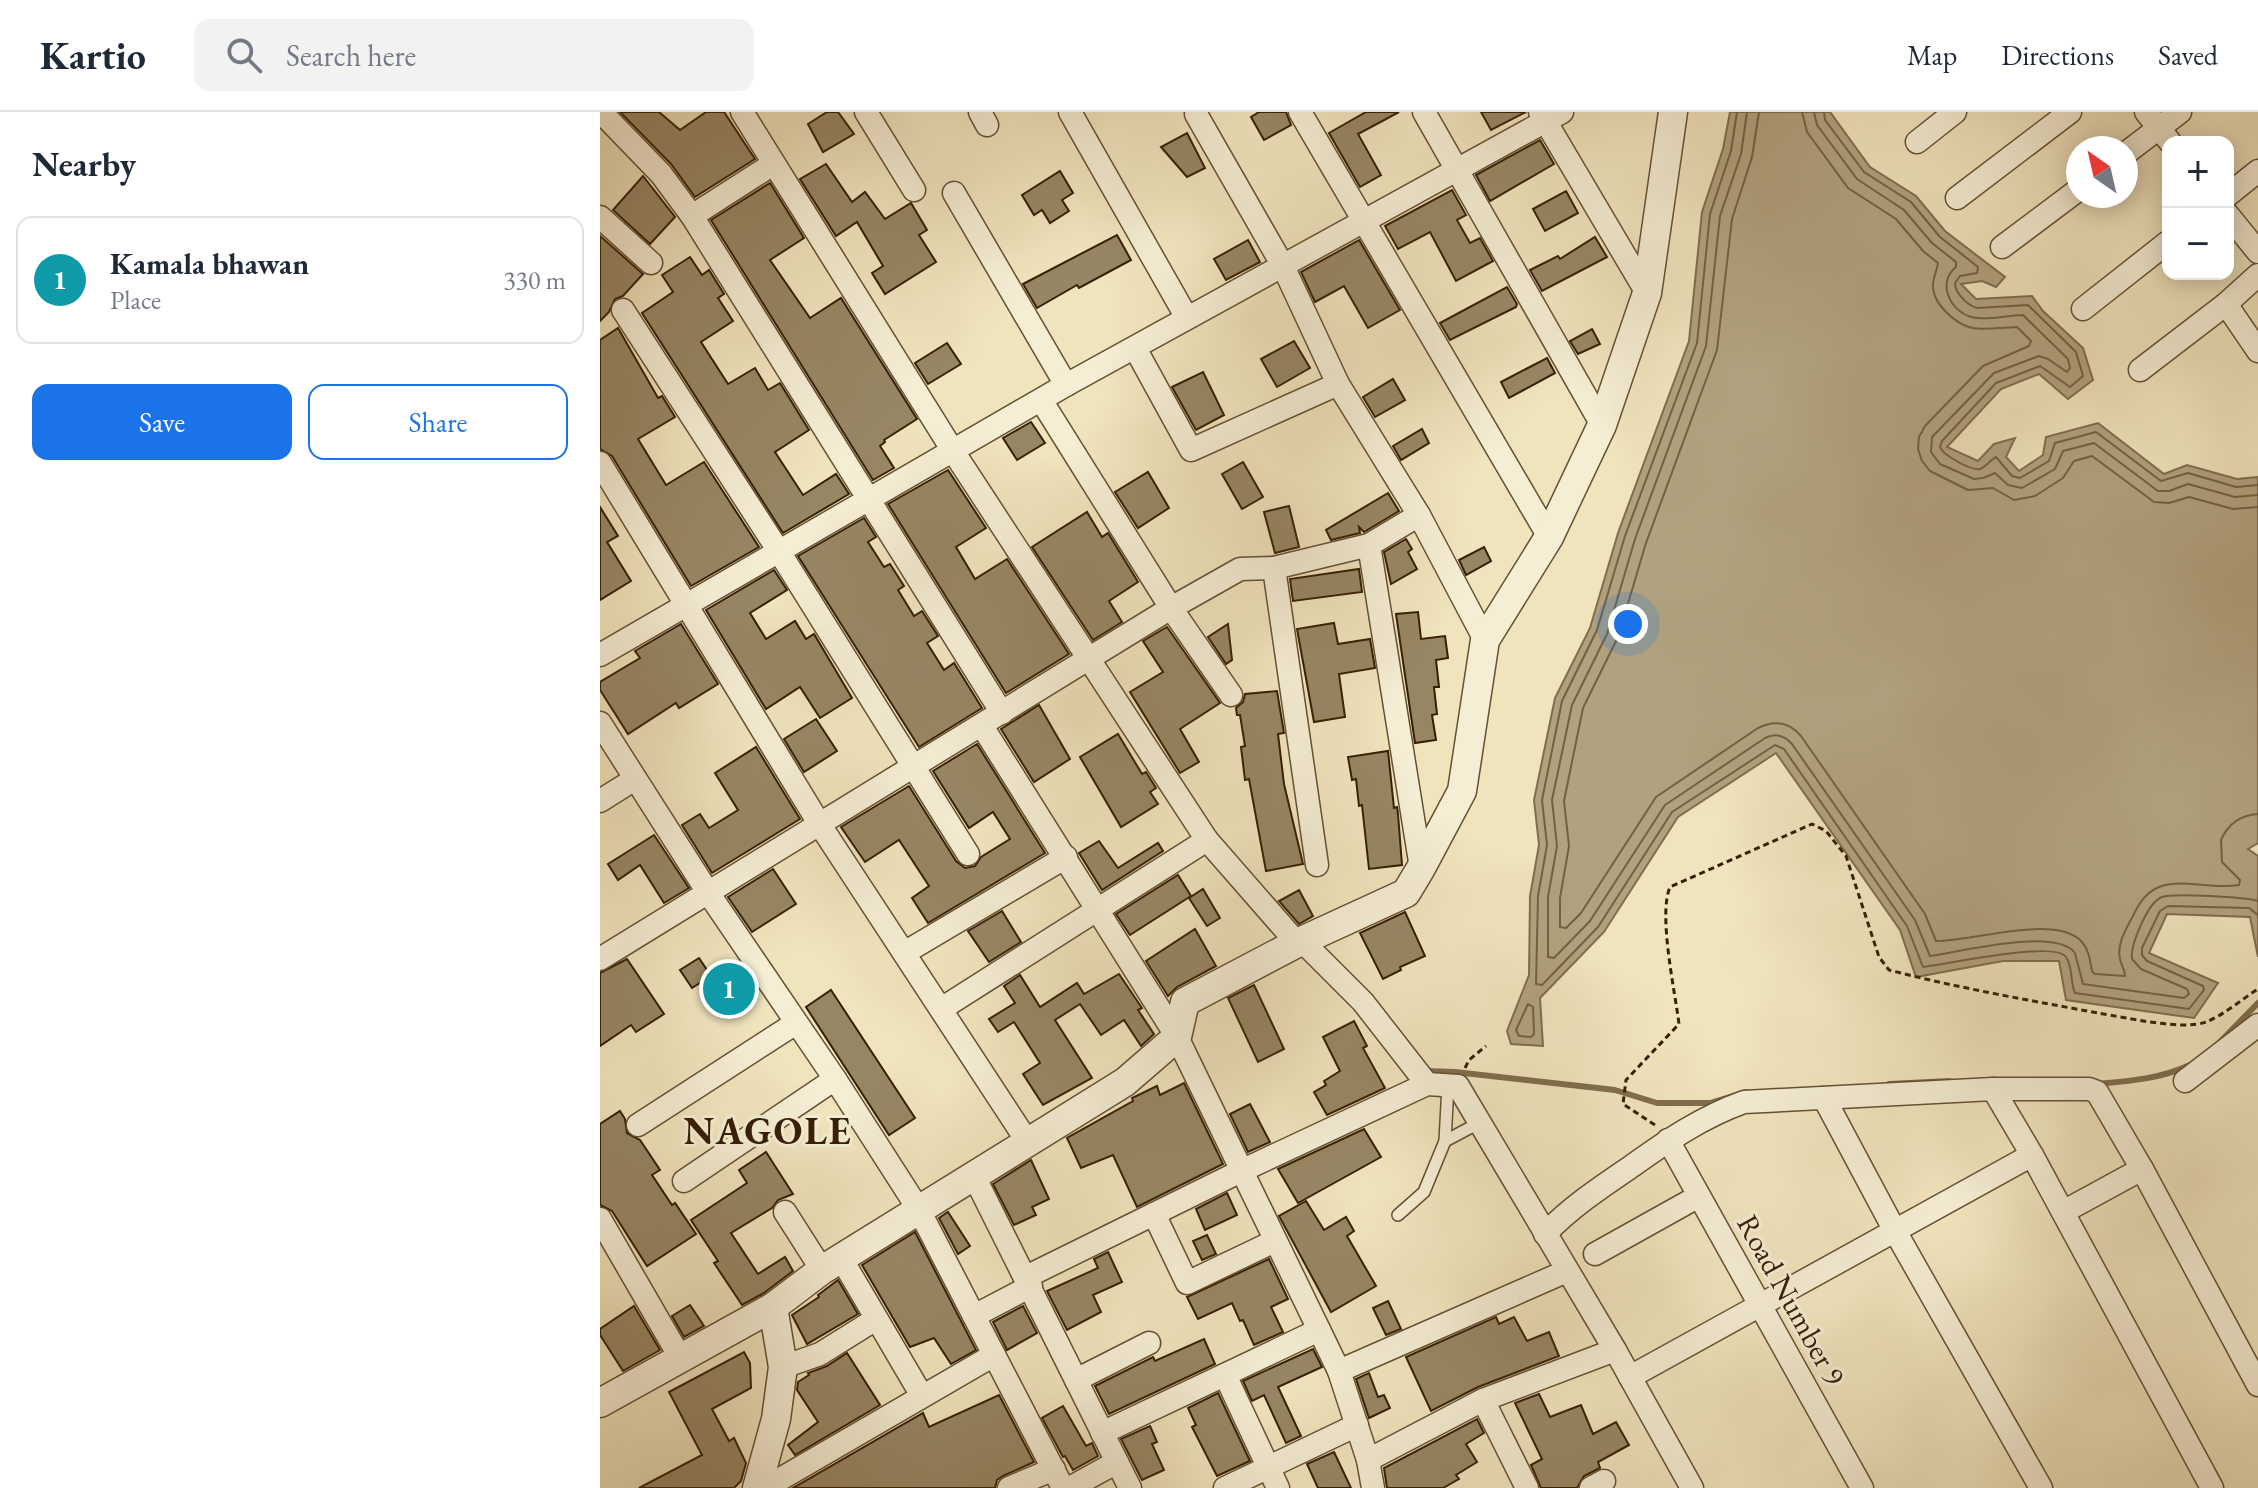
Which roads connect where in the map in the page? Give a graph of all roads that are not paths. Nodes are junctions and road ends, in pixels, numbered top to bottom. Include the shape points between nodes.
1 (601, 112) edge
2 (742, 112) edge
3 (866, 112) edge
4 (1300, 112) edge
5 (1424, 112) edge
6 (1673, 112) edge
7 (1955, 112) edge
8 (2070, 112) edge
9 (2180, 112) edge
10 (1196, 114) edge
11 (1078, 115) edge
12 (1549, 115) edge
13 (2158, 127) edge
14 (1917, 142) dead end
15 (2138, 143) edge
16 (773, 164) junction
17 (1457, 170) junction
18 (2258, 171) edge
19 (914, 190) dead end
20 (2234, 190) edge
21 (954, 193) dead end
22 (1957, 198) dead end
23 (2066, 199) edge
24 (692, 216) junction
25 (600, 217) edge
26 (1365, 221) junction
27 (2234, 222) edge
28 (2002, 247) dead end
29 (2162, 247) edge
30 (2258, 252) edge
31 (651, 263) dead end
32 (1283, 266) junction
33 (2258, 275) edge
34 (1647, 293) junction
35 (2226, 304) junction
36 (2083, 309) dead end
37 (623, 310) dead end
38 (1187, 318) junction
39 (1135, 348) junction
40 (2258, 351) edge
41 (2140, 370) dead end
42 (1338, 384) junction
43 (1066, 385) junction
44 (1041, 400) junction
45 (1602, 425) junction
46 (953, 451) junction
47 (600, 463) edge
48 (869, 500) junction
49 (1419, 515) junction
50 (1549, 537) junction
51 (1369, 545) junction
52 (780, 553) junction
53 (1274, 568) junction
54 (688, 606) junction
55 (1171, 608) junction
56 (1485, 640) junction
57 (600, 655) edge
58 (1090, 660) junction
59 (1231, 695) dead end
60 (1002, 713) junction
61 (600, 723) edge
62 (982, 726) junction
63 (914, 768) junction
64 (635, 779) junction
65 (600, 801) edge
66 (820, 825) junction
67 (1207, 840) junction
68 (968, 854) dead end
69 (1066, 857) junction
70 (1317, 865) dead end
71 (1421, 868) junction
72 (709, 894) junction
73 (1096, 908) junction
74 (1299, 942) junction
75 (904, 953) junction
76 (600, 959) edge
77 (941, 1009) junction
78 (796, 1023) junction
79 (2258, 1025) edge
80 (1177, 1037) junction
81 (835, 1079) junction
82 (2185, 1081) dead end
83 (1438, 1085) junction
84 (1993, 1089) junction
85 (1824, 1098) junction
86 (1479, 1123) junction
87 (638, 1125) dead end
88 (1668, 1140) junction
89 (1027, 1141) junction
90 (1445, 1141) junction
91 (2032, 1155) junction
92 (2142, 1169) junction
93 (1241, 1171) junction
94 (973, 1174) junction
95 (684, 1181) dead end
96 (1699, 1196) junction
97 (919, 1210) junction
98 (785, 1212) dead end
99 (2063, 1212) junction
100 (1154, 1214) junction
101 (1398, 1215) dead end
102 (600, 1219) edge
103 (1895, 1231) junction
104 (1545, 1234) junction
105 (1275, 1241) junction
106 (1595, 1254) dead end
107 (831, 1264) junction
108 (1567, 1271) junction
109 (1029, 1281) junction
110 (1760, 1305) junction
111 (773, 1307) junction
112 (974, 1316) junction
113 (876, 1319) junction
114 (1319, 1330) junction
115 (1149, 1343) dead end
116 (1615, 1350) junction
117 (994, 1355) junction
118 (681, 1359) junction
119 (783, 1367) junction
120 (1339, 1371) junction
121 (1225, 1375) junction
122 (1630, 1377) junction
123 (1076, 1380) junction
124 (2258, 1385) edge
125 (922, 1396) junction
126 (1483, 1400) junction
127 (600, 1403) edge
128 (1357, 1425) junction
129 (1102, 1433) junction
130 (1368, 1460) junction
131 (1117, 1462) junction
132 (1058, 1478) edge
133 (1273, 1478) edge
134 (757, 1488) edge
135 (765, 1488) edge
136 (1009, 1488) edge
137 (1070, 1488) edge
138 (1130, 1488) edge
139 (1225, 1488) edge
140 (1373, 1488) edge
141 (1527, 1488) edge
142 (1692, 1488) edge
143 (1862, 1488) edge
144 (2041, 1488) edge
145 (2212, 1488) edge

1 - 24 street via 661,174
2 - 16 street
3 - 19 street
4 - 26 street
5 - 17 street
6 - 34 street
7 - 14 street
8 - 22 street
9 - 13 street
10 - 32 street
11 - 38 street
12 - 17 street
12 - 34 street
13 - 15 street
16 - 24 street
16 - 46 street
17 - 26 street
17 - 45 street
18 - 20 street
21 - 43 street
23 - 28 street
24 - 48 street
25 - 31 street
26 - 32 street
26 - 50 street
27 - 30 street
29 - 36 street
32 - 38 street
32 - 42 street
33 - 35 street
34 - 45 street
35 - 40 street
35 - 41 street
37 - 52 street
38 - 39 street
39 - 42 street via 1191,450
39 - 43 street
42 - 49 street
43 - 44 street
44 - 46 street
44 - 55 street
45 - 50 street
46 - 48 street
46 - 58 street
47 - 54 street
48 - 52 street
48 - 60 street
49 - 51 street
49 - 56 street
50 - 56 street
51 - 53 street
51 - 71 street
52 - 54 street
52 - 63 street
53 - 55 street via 1240,569
53 - 70 street
54 - 57 street
54 - 66 street
55 - 58 street
55 - 59 street
56 - 71 street via 1462,791
58 - 60 street
58 - 67 street
60 - 62 street
61 - 64 street
62 - 63 street
62 - 69 street
63 - 66 street
63 - 68 street
64 - 65 street
64 - 72 street
66 - 72 street
66 - 75 street
67 - 73 street
67 - 74 street
69 - 73 street
69 - 75 street
71 - 74 street via 1406,893
72 - 76 street
72 - 78 street
73 - 77 street
73 - 80 street
74 - 80 street via 1185,1002
74 - 83 street via 1363,1002
75 - 77 street
77 - 89 street
78 - 81 street
78 - 87 street
79 - 82 street
80 - 89 street via 1125,1082
80 - 93 street
81 - 95 street
81 - 97 street
83 - 86 street via 1458,1086
83 - 90 lane
83 - 93 street
84 - 85 street
84 - 91 street
84 - 92 street via 2097,1092
85 - 88 street via 1744,1102
85 - 103 street
86 - 90 lane
86 - 104 street
88 - 96 street, Road Number 9
88 - 104 street via 1571,1208
89 - 94 street
90 - 101 lane via 1424,1192
91 - 99 street
91 - 103 street
92 - 99 street
92 - 124 street
93 - 100 street
93 - 105 street
94 - 97 street
94 - 109 street
96 - 106 street
96 - 110 street, Road Number 9
97 - 107 street
97 - 112 street
98 - 107 street
99 - 145 street
100 - 105 street via 1187,1283
100 - 109 street
102 - 118 street
103 - 110 street
103 - 144 street
104 - 108 street
105 - 114 street
107 - 111 street
107 - 113 street
108 - 116 street
108 - 120 street
109 - 112 street
109 - 123 street
110 - 122 street
110 - 143 street, Road Number 9
111 - 118 street
111 - 119 street
112 - 117 street
113 - 119 street via 820,1354
113 - 125 street
114 - 120 street
114 - 121 street
115 - 123 street
116 - 122 street
116 - 126 street
117 - 125 street
117 - 132 street
118 - 127 street
119 - 134 street via 776,1419
120 - 128 street
121 - 129 street
121 - 133 street
122 - 142 street
123 - 129 street
125 - 135 street
126 - 130 street
126 - 141 street
128 - 130 street
128 - 133 street
129 - 131 street
130 - 140 street
131 - 137 street
131 - 138 street
132 - 136 street
133 - 139 street

